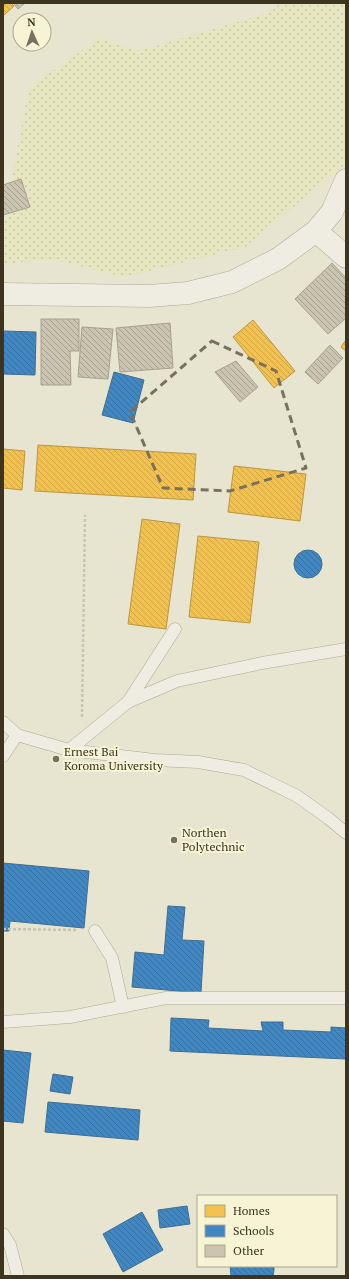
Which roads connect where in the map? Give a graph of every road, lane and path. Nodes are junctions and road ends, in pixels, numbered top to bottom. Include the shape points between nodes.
1 (346, 180) edge
2 (316, 232) junction
3 (346, 257) edge
4 (3, 294) edge
5 (85, 515) dead end
6 (174, 628) dead end
7 (346, 650) edge
8 (128, 702) junction
9 (3, 722) edge
10 (17, 735) junction
11 (82, 740) junction
12 (69, 750) junction
13 (3, 756) edge
14 (346, 833) edge
15 (3, 929) edge
16 (95, 931) joint
17 (346, 998) edge
18 (123, 1006) junction
19 (3, 1022) edge
20 (3, 1234) edge
21 (18, 1276) edge

1 - 2 street via 332,212
2 - 3 street
2 - 4 street via 278,259 232,282 188,293 149,296
5 - 11 path
6 - 8 lane
7 - 8 lane via 262,663 177,681
8 - 11 lane
9 - 10 lane
10 - 12 lane
10 - 13 lane
11 - 12 lane
12 - 14 lane via 198,762 244,770 297,796
15 - 16 path
16 - 18 lane via 112,958
17 - 18 lane via 166,998
18 - 19 lane via 70,1017
20 - 21 lane via 10,1245

